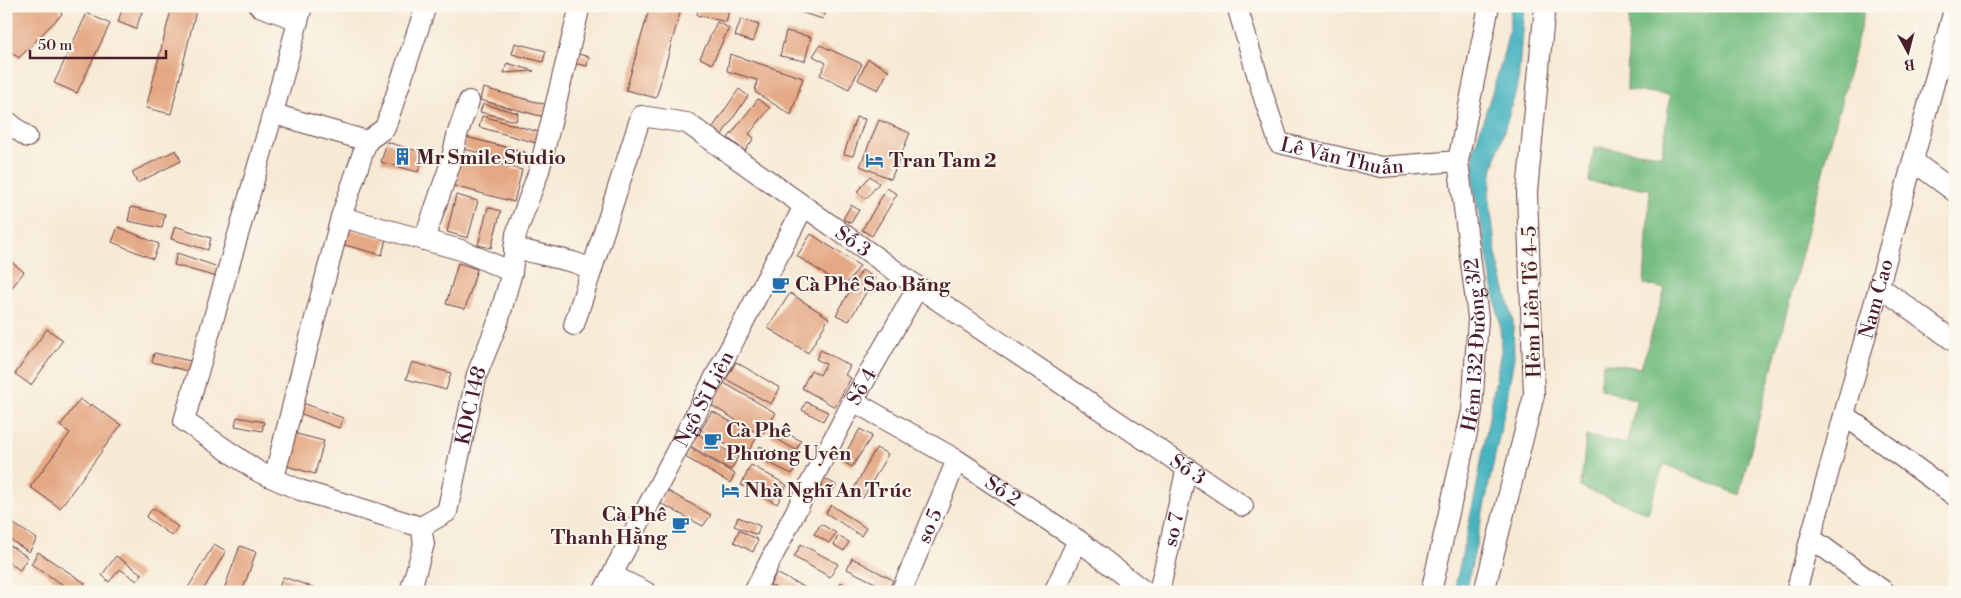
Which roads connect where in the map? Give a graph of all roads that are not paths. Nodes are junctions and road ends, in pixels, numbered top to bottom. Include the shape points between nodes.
1 (259, 6) edge
2 (426, 6) edge
3 (580, 6) edge
4 (1238, 6) edge
5 (1489, 6) edge
6 (1545, 6) edge
7 (1955, 6) edge
8 (300, 13) edge
9 (1950, 46) edge
10 (469, 101) dead end
11 (274, 114) junction
12 (6, 120) edge
13 (27, 137) dead end
14 (367, 141) junction
15 (1913, 160) junction
16 (1458, 162) junction
17 (1955, 192) edge
18 (804, 206) junction
19 (341, 218) junction
20 (424, 240) junction
21 (514, 248) junction
22 (592, 269) junction
23 (512, 272) junction
24 (1879, 286) junction
25 (918, 287) junction
26 (574, 325) dead end
27 (1955, 342) edge
28 (854, 401) junction
29 (1844, 415) junction
30 (957, 460) junction
31 (1187, 467) junction
32 (274, 478) junction
33 (1955, 496) edge
34 (1243, 506) dead end
35 (420, 527) junction
36 (1811, 538) junction
37 (1078, 540) junction
38 (608, 583) edge
39 (410, 592) edge
40 (646, 592) edge
41 (754, 592) edge
42 (901, 592) edge
43 (1054, 592) edge
44 (1145, 592) edge
45 (1159, 592) edge
46 (1431, 592) edge
47 (1484, 592) edge
48 (1796, 592) edge
49 (1885, 592) edge

1 - 8 street
2 - 14 street via 385,128
3 - 21 street, KDC 148 via 540,171 516,234
4 - 16 street, Lê Văn Thuấn via 1279,143 1381,167
5 - 16 street, Hẻm 132 Đường 3/2
6 - 47 street, Hẻm Liên Tổ 4-5 via 1527,192 1534,395
7 - 9 street, Nam Cao
8 - 11 street
9 - 15 street, Nam Cao
10 - 20 street
11 - 14 street
11 - 32 street via 184,421 259,472
12 - 13 street
14 - 19 street
15 - 17 street
15 - 24 street, Nam Cao
16 - 46 street, Hẻm 132 Đường 3/2 via 1478,318 1472,411
18 - 22 street, Số 3 via 687,123 641,116
18 - 25 street, Số 3
18 - 38 street, Ngô Sĩ Liên
19 - 20 street
19 - 32 street
20 - 23 street via 461,250
21 - 22 street
21 - 23 street, KDC 148
22 - 26 street, Số 3
23 - 35 street, KDC 148 via 498,322 476,374 447,512
24 - 27 street
24 - 29 street, Nam Cao
25 - 28 street, Số 4
25 - 31 street, Số 3
28 - 30 street, Số 2
28 - 41 street, Số 4
29 - 33 street
29 - 36 street, Nam Cao
30 - 37 street, Số 2
30 - 42 street, so 5
31 - 34 street, Số 3
31 - 45 street, so 7
32 - 35 street via 300,490
35 - 39 street via 424,544
36 - 48 street, Nam Cao
36 - 49 street
37 - 43 street
37 - 44 street, Số 2
38 - 40 street

